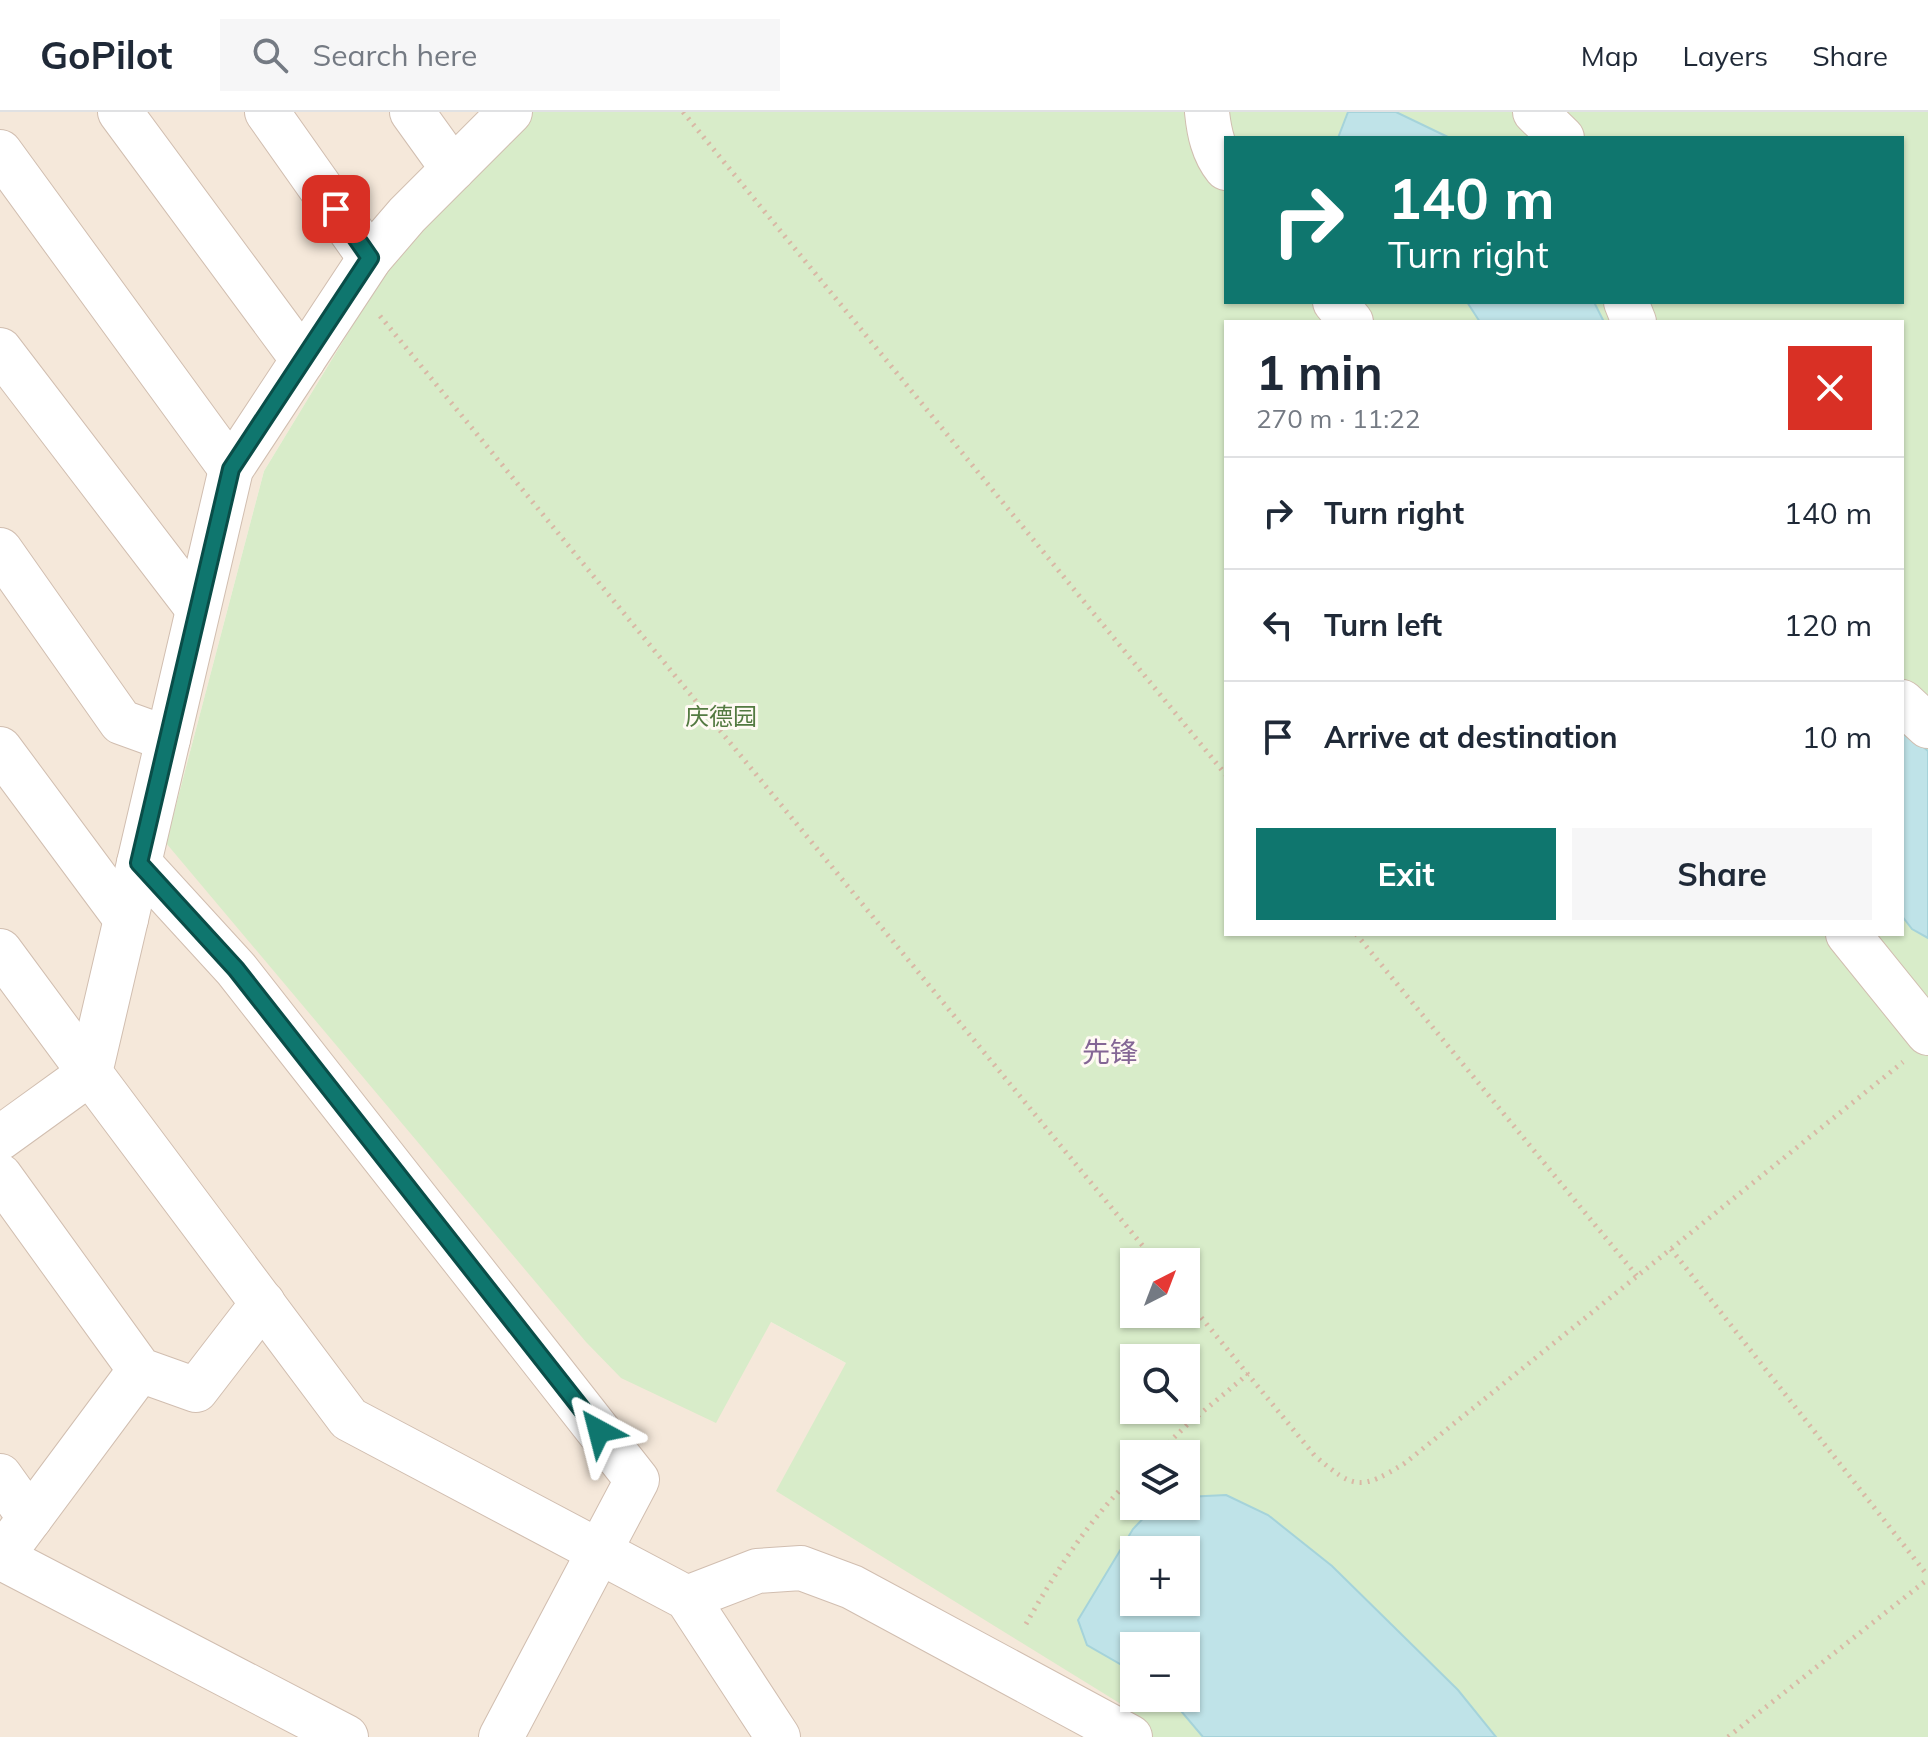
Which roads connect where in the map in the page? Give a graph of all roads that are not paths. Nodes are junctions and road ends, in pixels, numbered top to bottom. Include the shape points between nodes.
1 (120, 112) edge
2 (267, 112) edge
3 (412, 112) edge
4 (510, 112) edge
5 (1207, 112) edge
6 (1535, 112) edge
7 (1560, 136) edge
8 (0, 152) edge
9 (1224, 166) edge
10 (453, 169) junction
11 (370, 258) junction
12 (1337, 304) edge
13 (1349, 320) edge
14 (0, 350) edge
15 (303, 360) junction
16 (231, 469) junction
17 (0, 550) edge
18 (198, 609) junction
19 (168, 739) junction
20 (0, 749) edge
21 (139, 863) junction
22 (126, 919) junction
23 (1849, 936) edge
24 (0, 951) edge
25 (1916, 1048) edge
26 (90, 1073) junction
27 (0, 1138) edge
28 (0, 1176) edge
29 (263, 1303) junction
30 (140, 1370) junction
31 (0, 1476) edge
32 (30, 1518) junction
33 (599, 1551) junction
34 (1, 1557) edge
35 (687, 1598) junction
36 (346, 1737) edge
37 (501, 1737) edge
38 (778, 1737) edge
39 (1130, 1737) edge

1 - 15 street
2 - 11 street
3 - 10 street
4 - 10 street
5 - 9 street via 1217,157
6 - 7 street
8 - 16 street
10 - 11 street
11 - 15 street
12 - 13 street
14 - 18 street
15 - 16 street
16 - 18 street
17 - 19 street via 121,722
18 - 19 street
19 - 21 street
20 - 22 street
21 - 22 street
21 - 33 street via 236,969 637,1480
22 - 26 street
23 - 25 street
24 - 26 street
26 - 27 street
26 - 29 street
28 - 30 street
29 - 30 street via 196,1390
29 - 33 street via 349,1419
30 - 32 street
31 - 32 street
32 - 34 street
33 - 35 street
33 - 37 street
34 - 36 street
35 - 38 street
35 - 39 street via 757,1571 801,1568 852,1587

